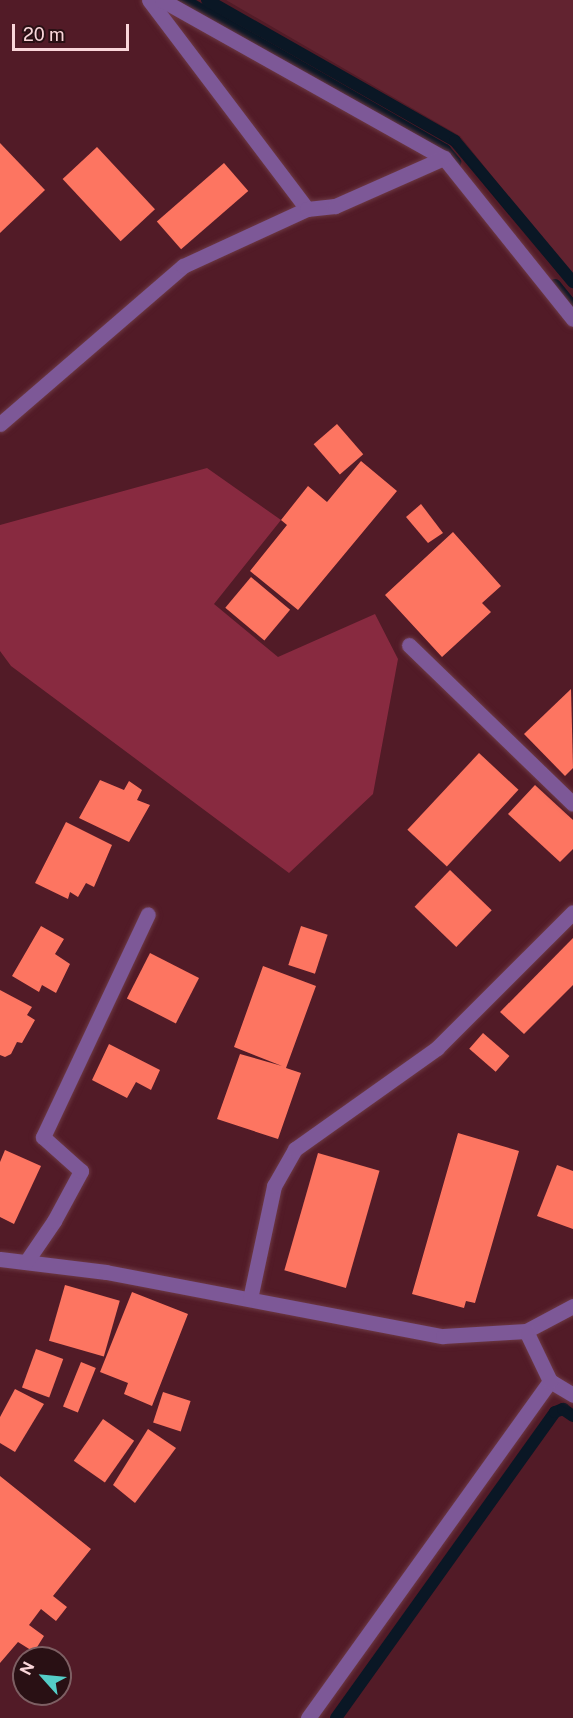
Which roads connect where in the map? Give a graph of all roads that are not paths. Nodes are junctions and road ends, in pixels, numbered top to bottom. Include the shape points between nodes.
1 (149, 0) edge
2 (162, 0) edge
3 (444, 158) junction
4 (307, 208) junction
5 (573, 319) edge
6 (0, 424) edge
7 (409, 645) dead end
8 (573, 804) edge
9 (573, 912) edge
10 (148, 915) dead end
11 (0, 1259) edge
12 (26, 1262) junction
13 (249, 1299) junction
14 (573, 1306) edge
15 (526, 1331) junction
16 (550, 1381) junction
17 (573, 1395) edge
18 (308, 1718) edge

1 - 4 street
2 - 3 street
3 - 4 street via 335,206
3 - 5 street
4 - 6 street via 183,266
7 - 8 street
9 - 13 street via 437,1048 295,1149 274,1186
10 - 12 street via 42,1137 81,1171
11 - 12 street
12 - 13 street via 106,1272
13 - 15 street via 443,1336
14 - 15 street
15 - 16 street
16 - 17 street
16 - 18 street

